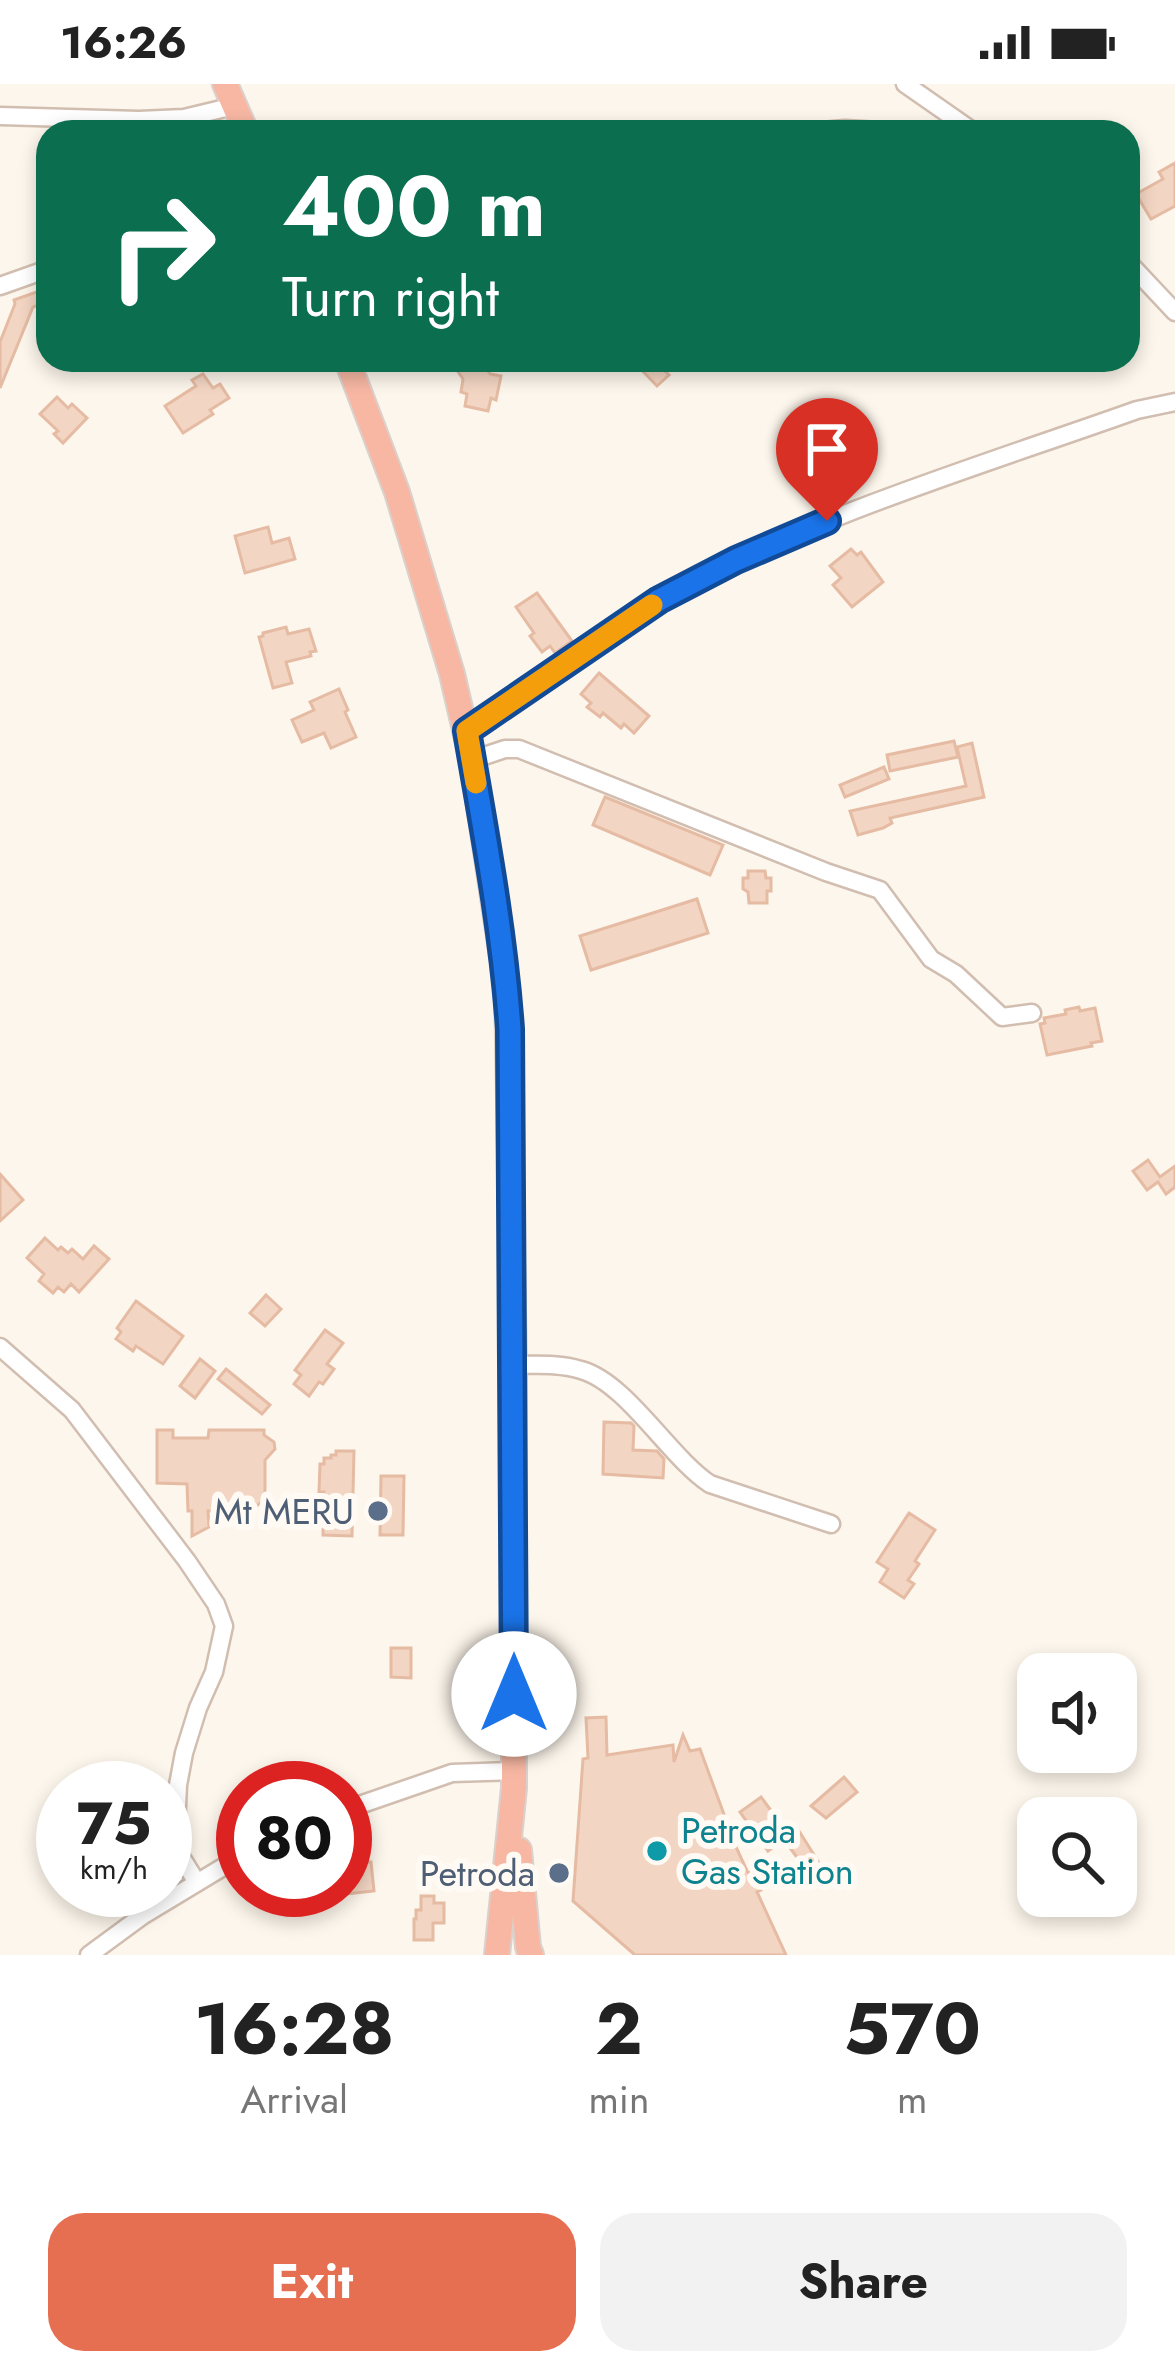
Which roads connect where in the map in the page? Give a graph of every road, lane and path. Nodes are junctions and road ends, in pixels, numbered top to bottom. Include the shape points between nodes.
1 (905, 84) edge
2 (230, 95) edge
3 (0, 116) edge
4 (957, 120) edge
5 (36, 272) edge
6 (1140, 275) edge
7 (0, 286) edge
8 (1175, 312) edge
9 (351, 372) edge
10 (1175, 402) edge
11 (467, 731) junction
12 (472, 760) junction
13 (1032, 1013) dead end
14 (0, 1347) edge
15 (514, 1365) junction
16 (831, 1524) dead end
17 (514, 1780) junction
18 (372, 1801) edge
19 (216, 1870) edge
20 (196, 1881) junction
21 (89, 1955) edge
22 (497, 1955) edge
23 (531, 1955) edge

1 - 4 street
2 - 3 street via 184,118
5 - 7 street
6 - 8 street
9 - 11 highway via 403,512
10 - 11 street via 852,511 736,560 659,600
11 - 12 highway
12 - 13 street via 519,748 880,890 931,959 1002,1017
12 - 15 highway via 508,1009
14 - 20 street via 72,1410 216,1604 224,1626 219,1654 184,1753 175,1817 176,1847
15 - 16 street via 590,1373 710,1484
15 - 17 highway
17 - 18 street via 452,1773
17 - 22 highway
17 - 23 highway
19 - 20 street
20 - 21 street

